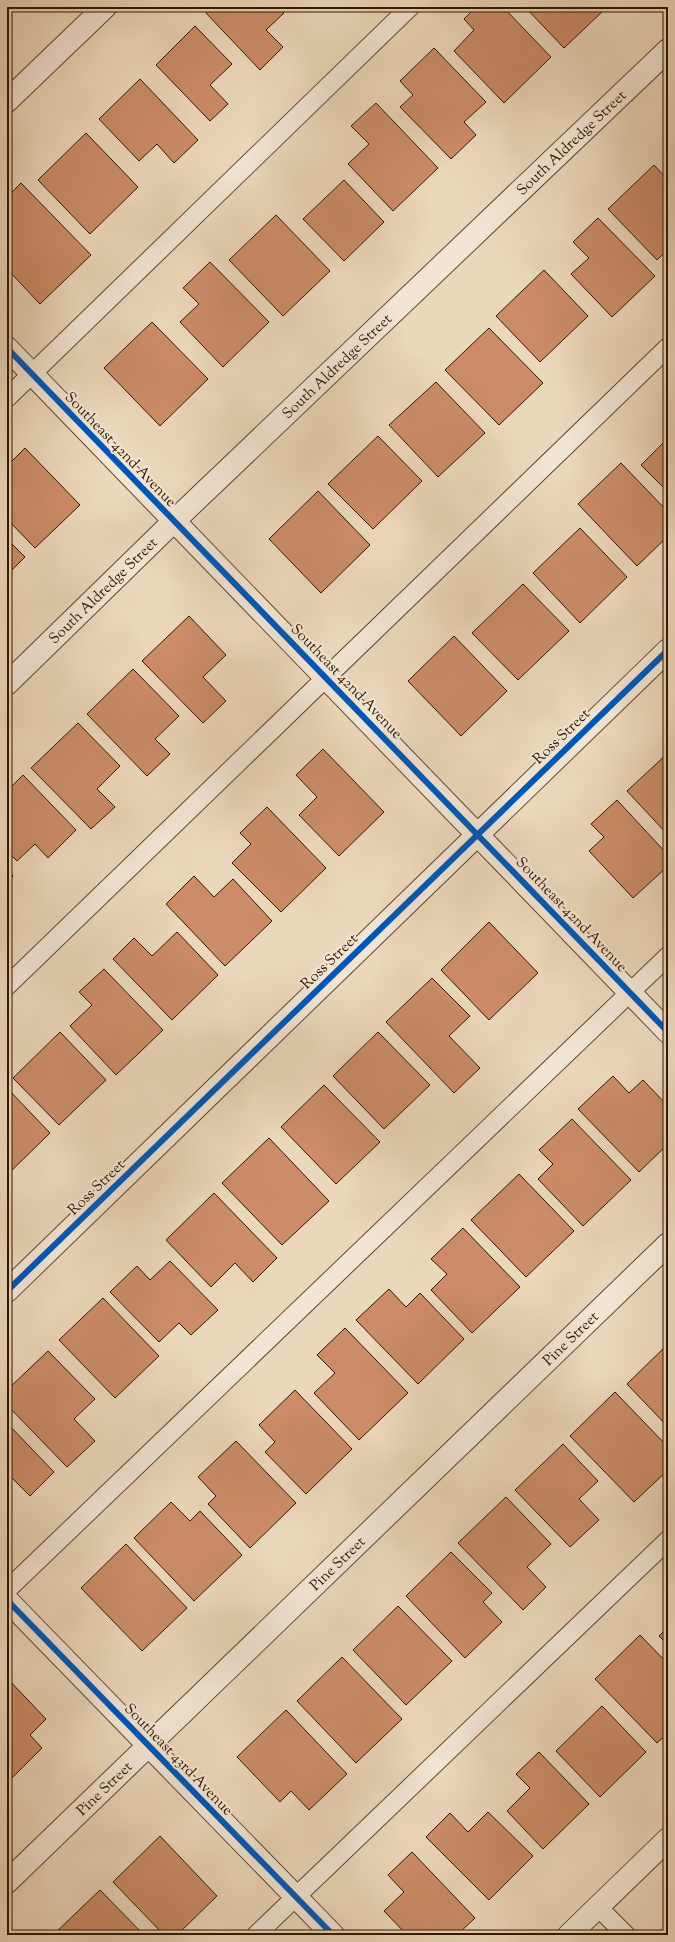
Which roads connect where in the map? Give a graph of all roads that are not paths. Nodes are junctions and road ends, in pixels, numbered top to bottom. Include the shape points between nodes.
1 (105, 7) edge
2 (410, 7) edge
3 (668, 50) edge
4 (7, 101) edge
5 (668, 347) edge
6 (7, 348) edge
7 (32, 374) junction
8 (7, 398) edge
9 (174, 522) junction
10 (668, 650) edge
11 (326, 678) junction
12 (7, 684) edge
13 (478, 836) junction
14 (668, 956) edge
15 (7, 986) edge
16 (630, 993) junction
17 (668, 1032) edge
18 (668, 1244) edge
19 (7, 1291) edge
20 (668, 1540) edge
21 (7, 1590) edge
22 (7, 1600) edge
23 (148, 1746) junction
24 (668, 1839) edge
25 (7, 1882) edge
26 (296, 1897) junction
27 (598, 1907) junction
28 (256, 1935) edge
29 (333, 1935) edge
30 (569, 1935) edge
31 (626, 1935) edge

1 - 4 street
2 - 7 lane
3 - 9 street, South Aldredge Street
5 - 11 lane
6 - 7 street, Southeast 42nd Avenue
7 - 8 lane
7 - 9 street, Southeast 42nd Avenue
9 - 11 street, Southeast 42nd Avenue
9 - 12 street, South Aldredge Street
10 - 13 street, Ross Street
11 - 13 street, Southeast 42nd Avenue
11 - 15 lane
13 - 16 street, Southeast 42nd Avenue
13 - 19 street, Ross Street
14 - 16 lane
16 - 17 street, Southeast 42nd Avenue
16 - 21 lane
18 - 23 street, Pine Street
20 - 26 lane
22 - 23 street, Southeast 43rd Avenue
23 - 25 street, Pine Street
23 - 26 street, Southeast 43rd Avenue
24 - 27 street
26 - 28 lane
26 - 29 street, Southeast 43rd Avenue
27 - 30 street
27 - 31 lane

